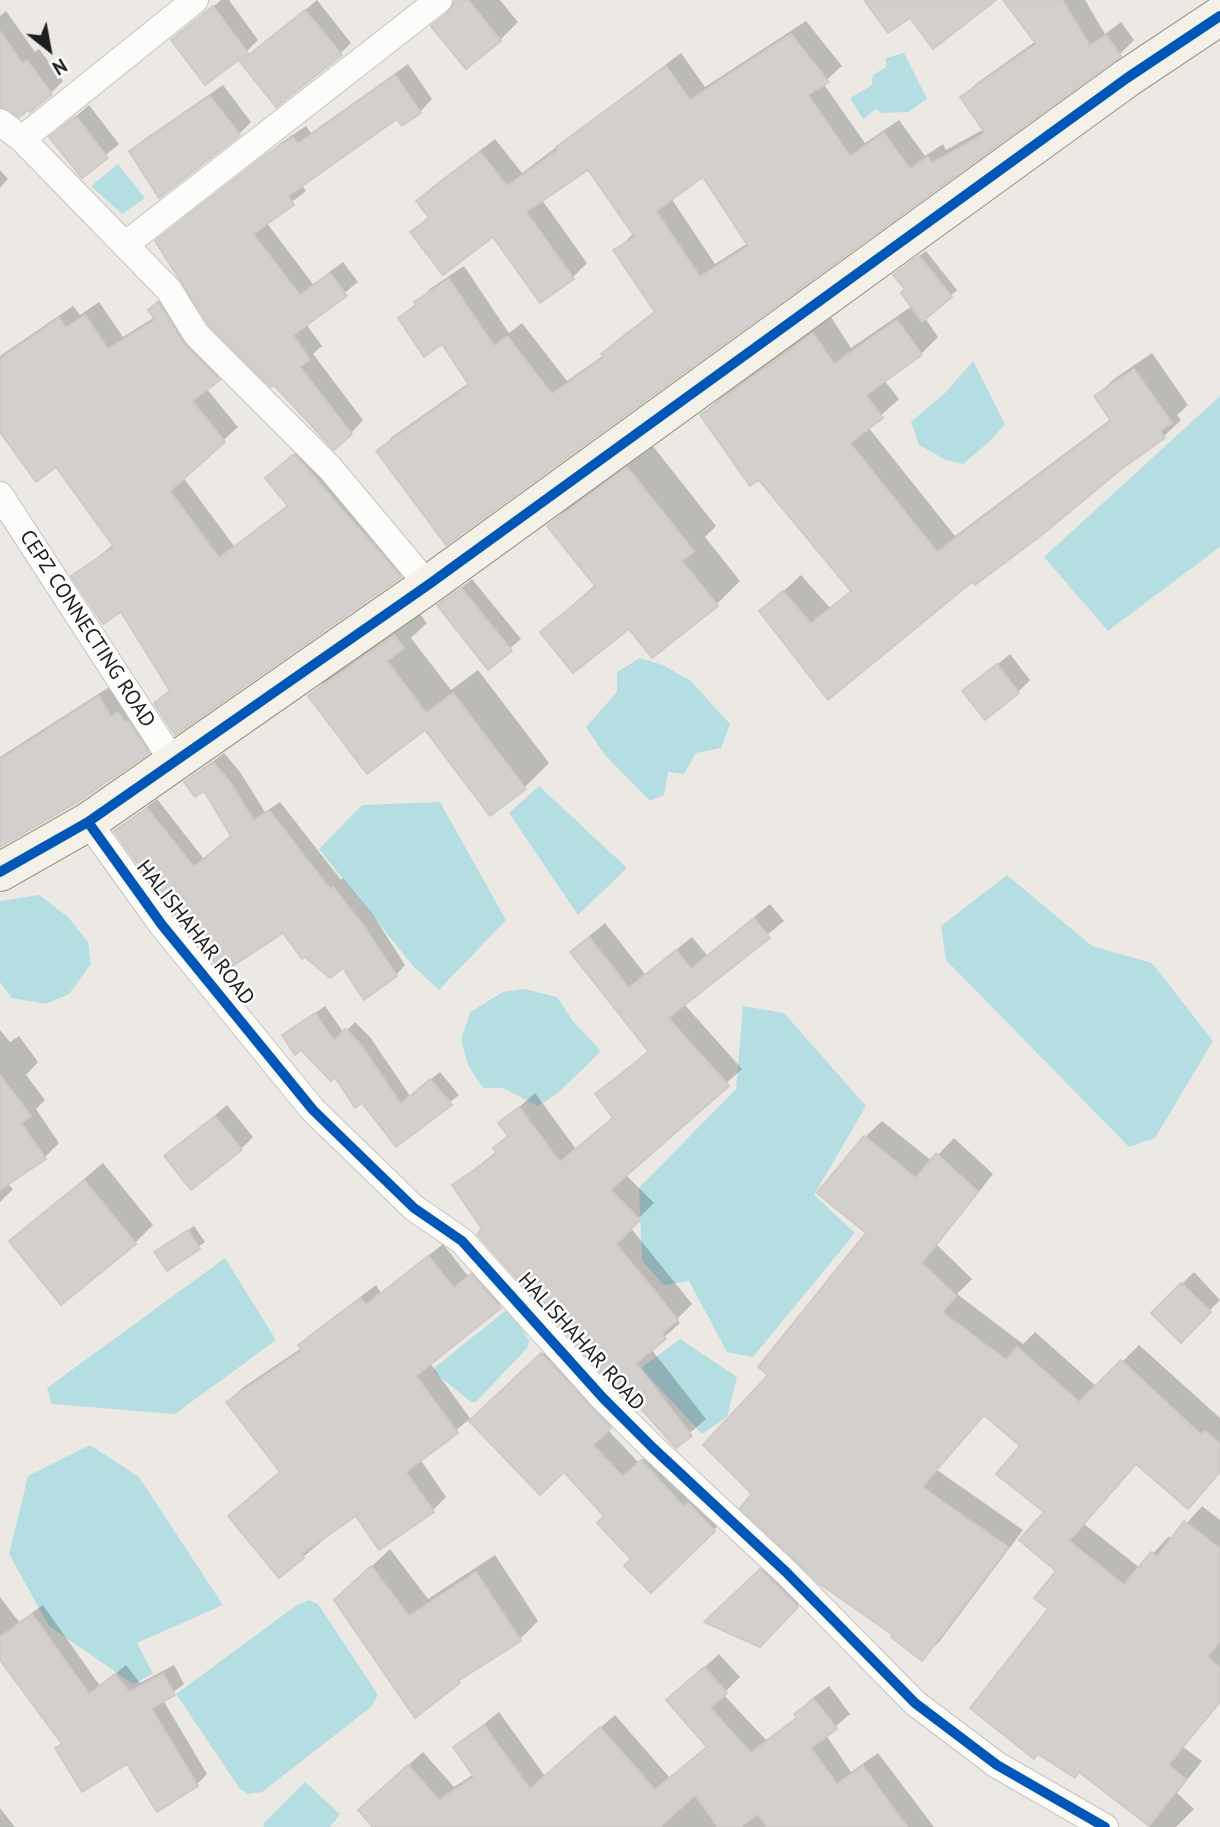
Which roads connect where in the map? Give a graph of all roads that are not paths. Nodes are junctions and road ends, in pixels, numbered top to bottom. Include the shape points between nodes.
1 (195, 0) edge
2 (439, 0) edge
3 (1220, 16) edge
4 (0, 122) edge
5 (22, 139) junction
6 (126, 244) junction
7 (0, 495) edge
8 (428, 585) junction
9 (174, 763) junction
10 (88, 822) junction
11 (0, 873) edge
12 (1105, 1827) edge

1 - 5 street
2 - 6 street
3 - 8 street via 1115,86
4 - 5 street
5 - 6 street
6 - 8 street via 169,290 197,334 330,468
7 - 9 street, CEPZ CONNECTING ROAD
8 - 9 street
9 - 10 street
10 - 11 street
10 - 12 street, HALISHAHAR ROAD via 162,925 313,1110 414,1208 462,1241 653,1448 786,1572 915,1703 997,1765

